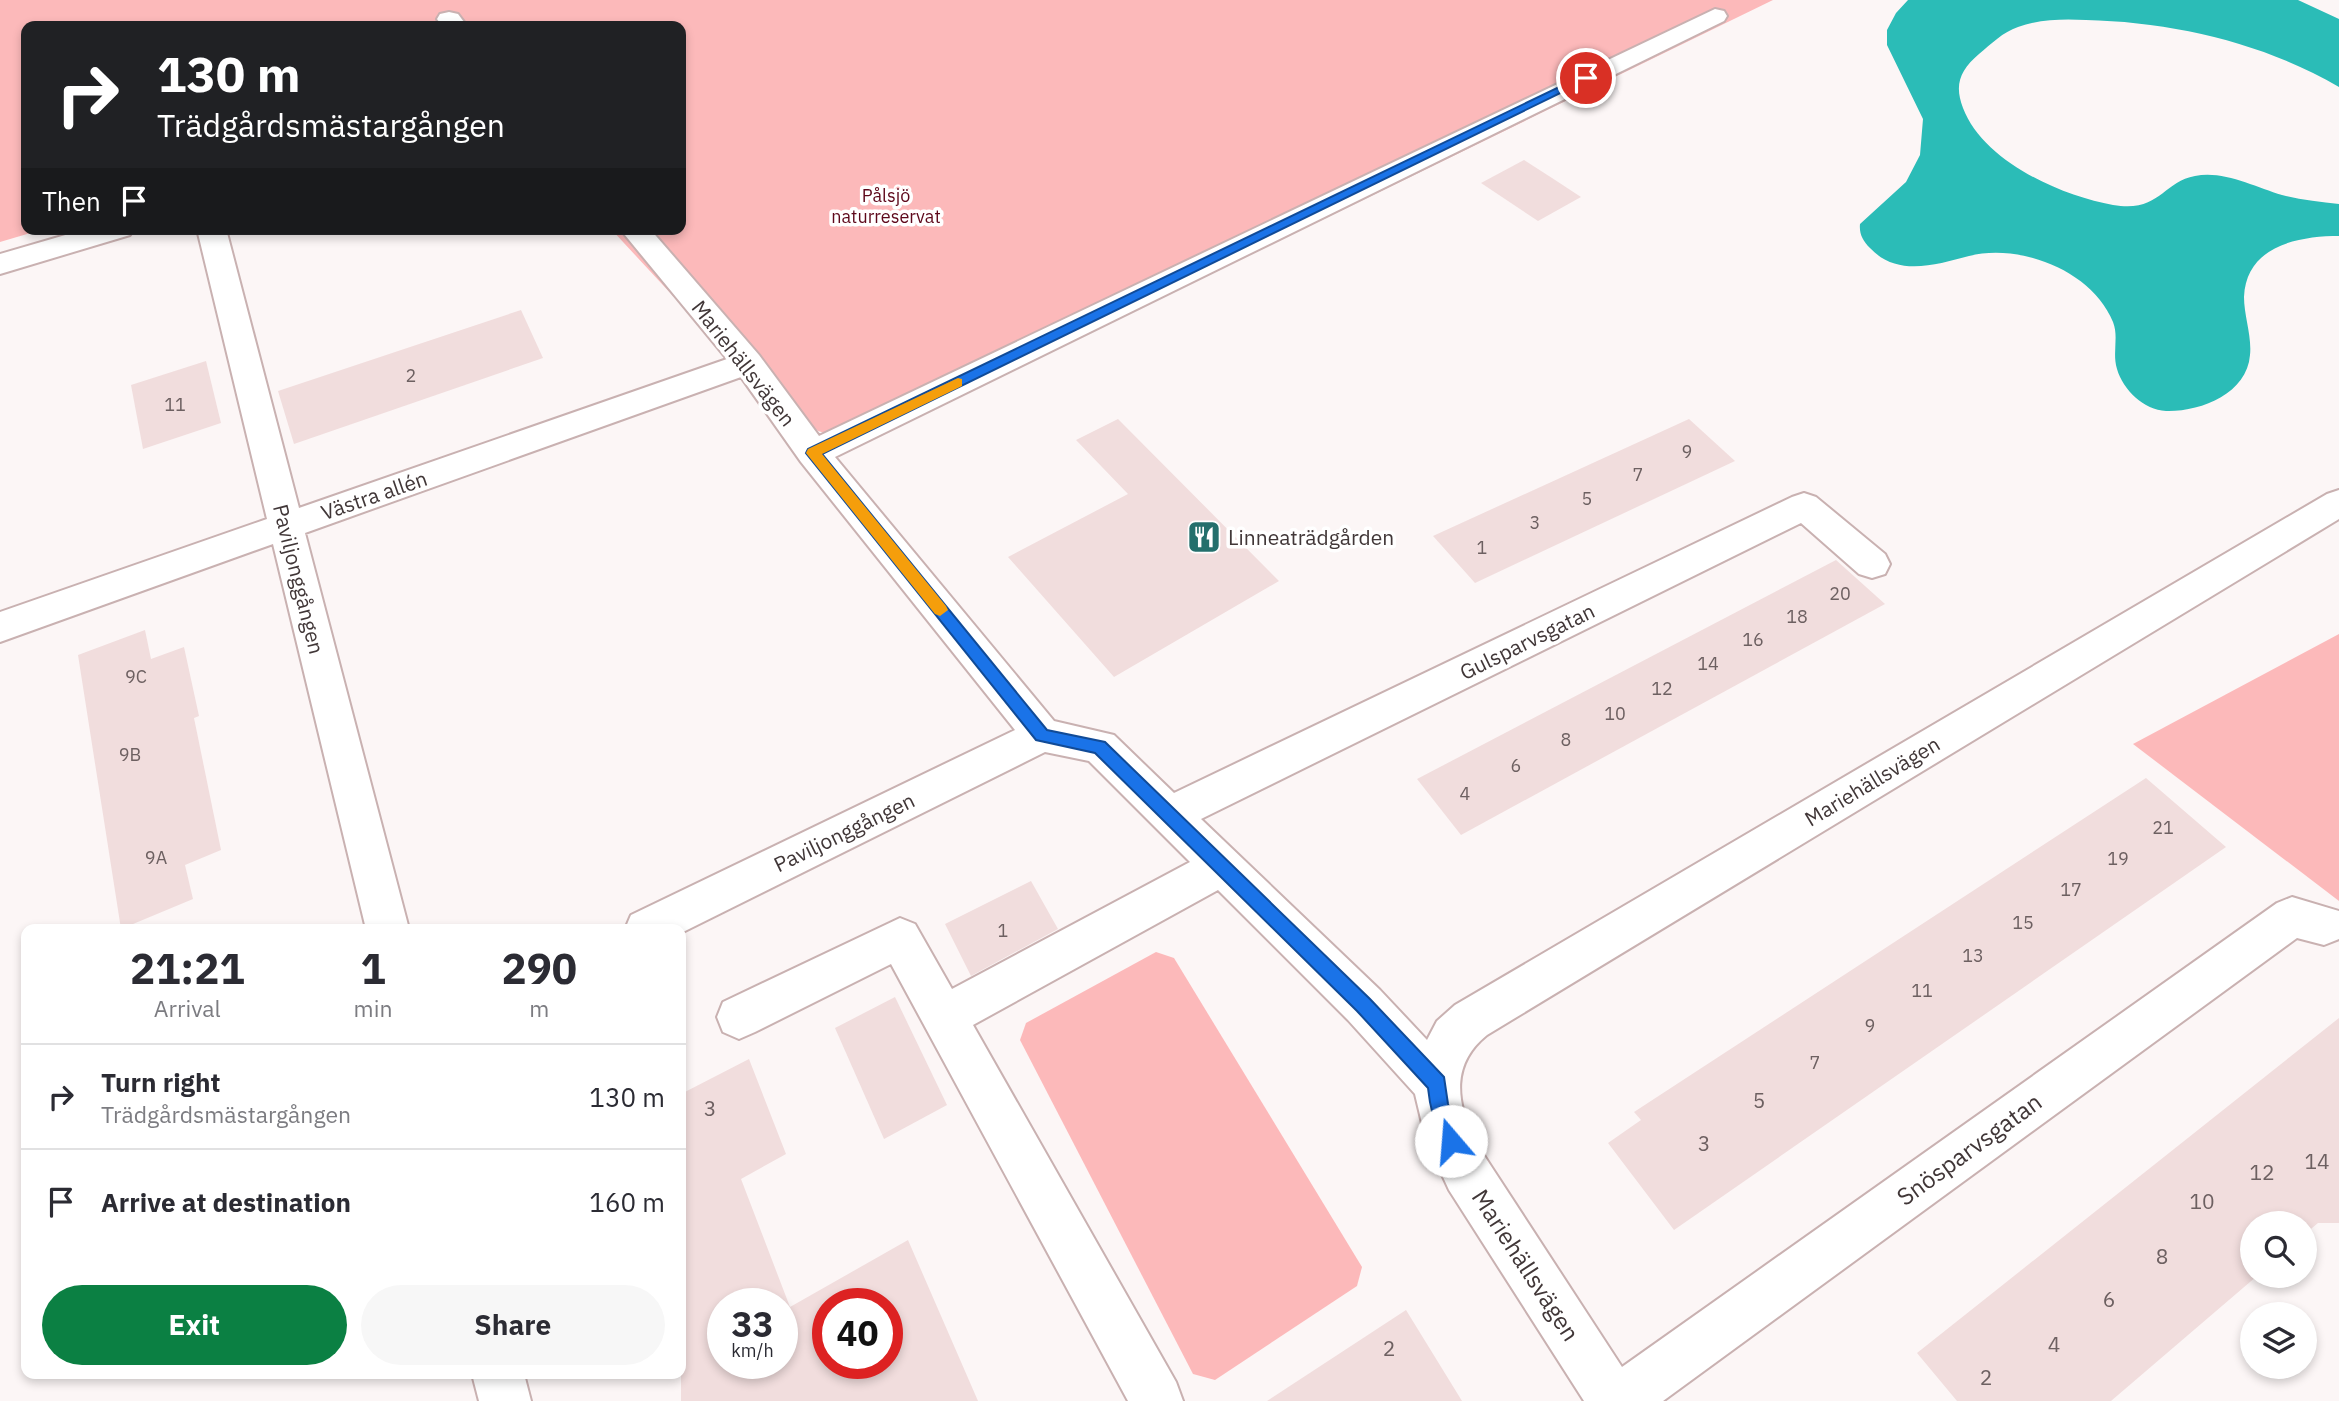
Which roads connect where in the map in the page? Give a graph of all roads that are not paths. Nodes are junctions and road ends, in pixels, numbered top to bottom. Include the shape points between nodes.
1 (1714, 16) dead end
2 (99, 235) edge
3 (213, 235) edge
4 (639, 235) edge
5 (0, 264) edge
6 (748, 363) junction
7 (813, 453) junction
8 (2339, 503) edge
9 (286, 526) junction
10 (1872, 564) dead end
11 (0, 627) edge
12 (1042, 736) junction
13 (1171, 814) junction
14 (1223, 866) junction
15 (387, 924) edge
16 (656, 924) edge
17 (2324, 925) dead end
18 (739, 1017) dead end
19 (943, 1017) junction
20 (1437, 1084) junction
21 (499, 1379) edge
22 (505, 1401) edge
23 (1157, 1401) edge
24 (1617, 1401) edge

1 - 7 street
2 - 5 street
3 - 9 street, Paviljonggången
4 - 6 street, Mariehällsvägen
6 - 7 street, Mariehällsvägen
6 - 9 street, Västra allén
7 - 12 street, Mariehällsvägen
8 - 20 street, Mariehällsvägen via 1471,1020 1448,1041
9 - 11 street, Västra allén
9 - 15 street, Paviljonggången
10 - 13 street, Gulsparvsgatan via 1804,506
12 - 13 street via 1100,747
12 - 16 street, Paviljonggången
13 - 14 street
14 - 19 street
14 - 20 street
17 - 24 street, Snösparvsgatan via 2292,917
18 - 19 street via 900,939
19 - 23 street
20 - 24 street, Mariehällsvägen via 1444,1125 1457,1157
21 - 22 street

